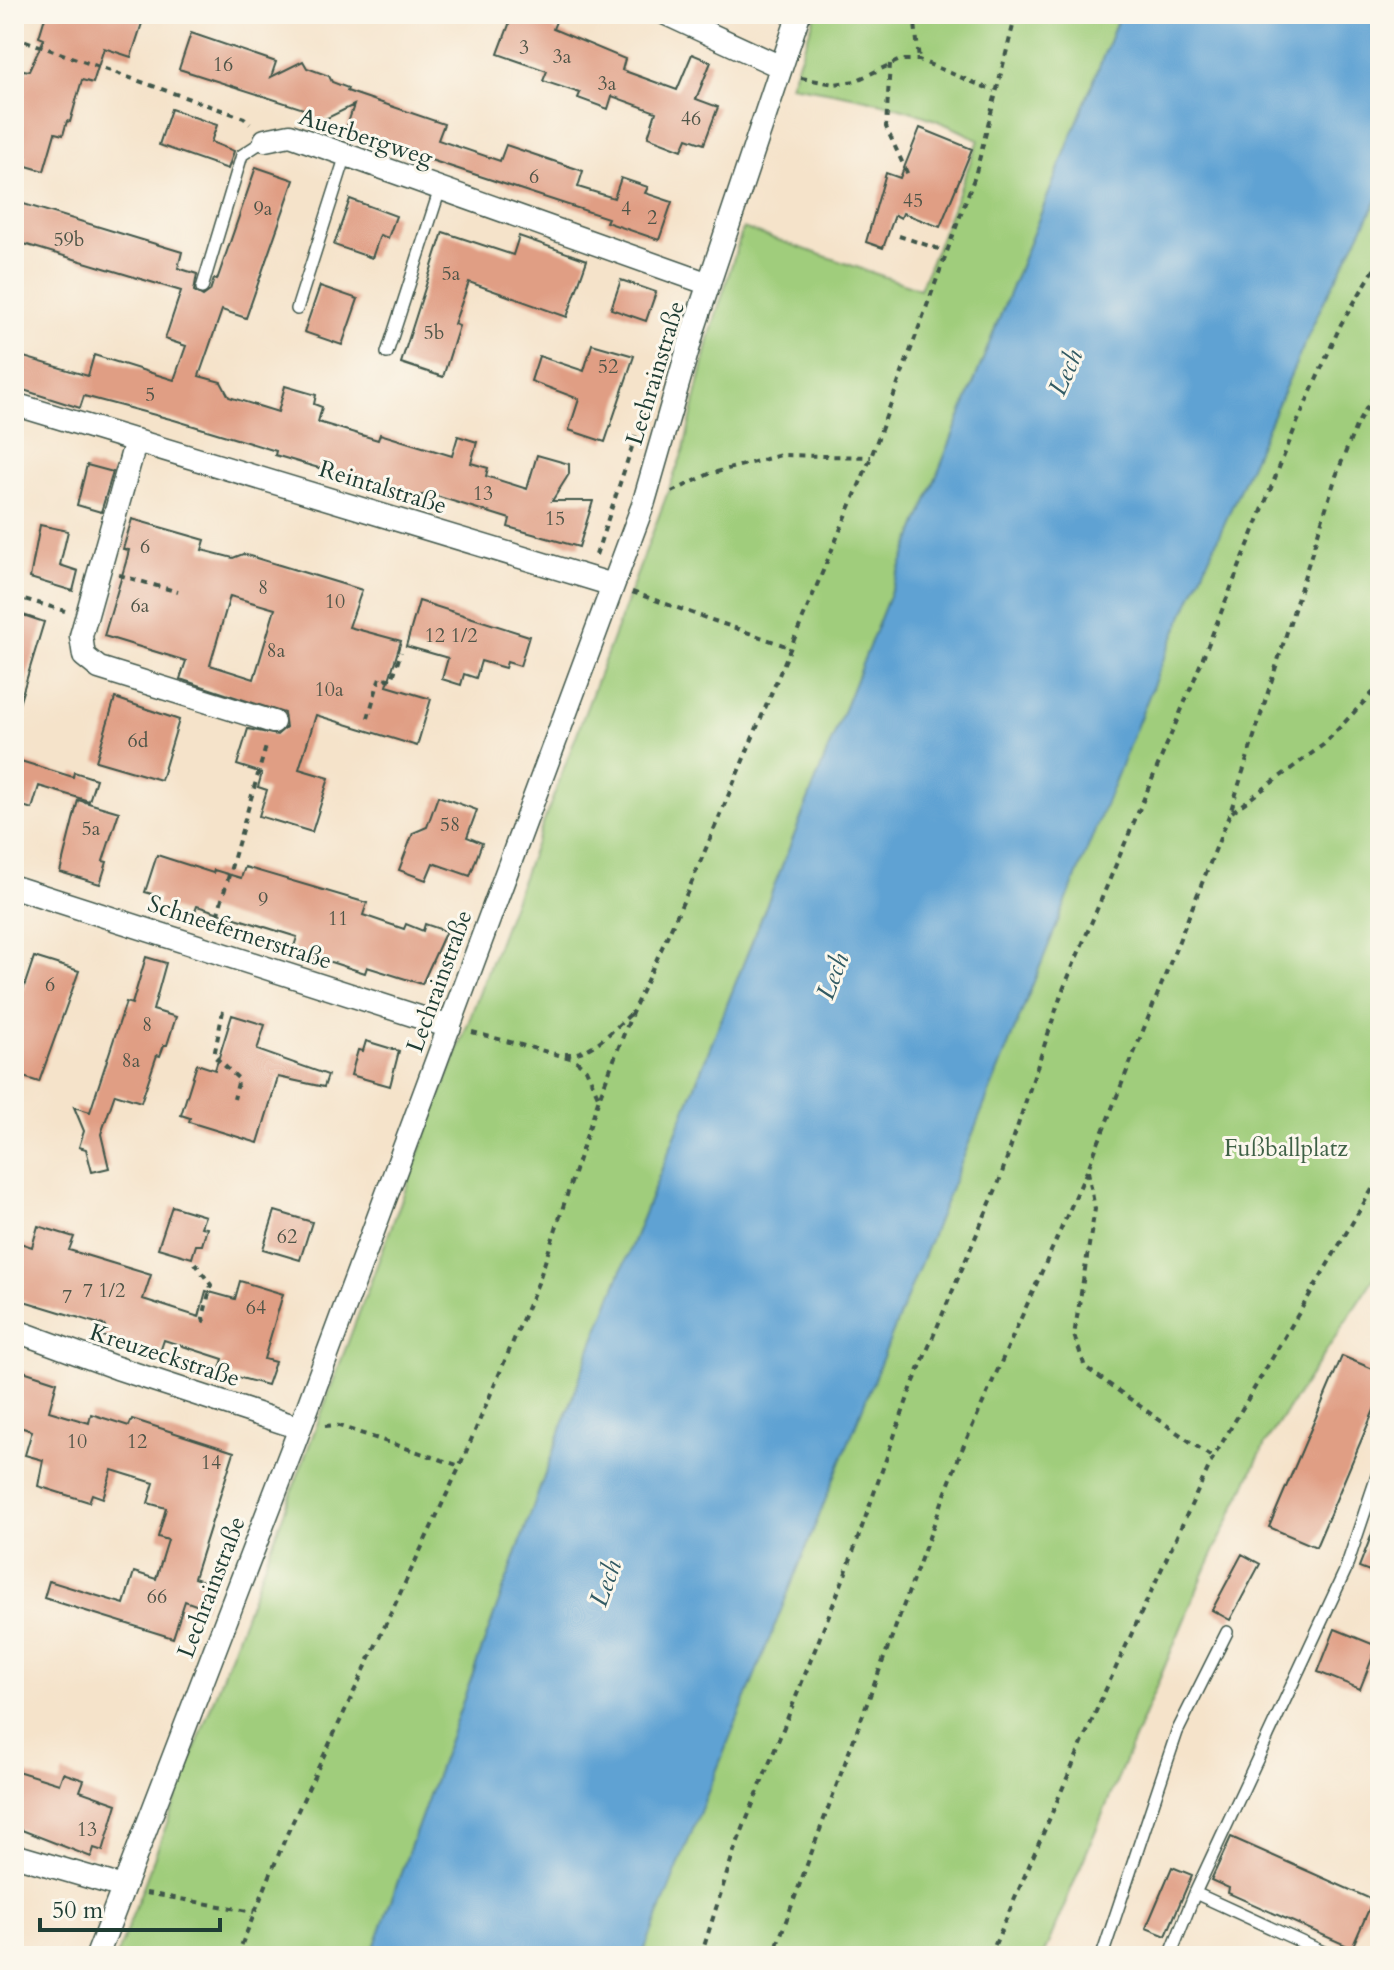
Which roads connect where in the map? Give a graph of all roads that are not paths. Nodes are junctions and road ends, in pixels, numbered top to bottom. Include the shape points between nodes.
1 (666, 14) edge
2 (799, 14) edge
3 (781, 67) junction
4 (265, 140) joint
5 (346, 155) junction
6 (440, 189) junction
7 (709, 284) junction
8 (202, 288) dead end
9 (297, 309) dead end
10 (387, 353) dead end
11 (14, 404) edge
12 (136, 440) junction
13 (613, 585) junction
14 (273, 722) road end
15 (14, 887) edge
16 (450, 1027) junction
17 (14, 1330) edge
18 (300, 1428) junction
19 (1380, 1467) edge
20 (1376, 1492) edge
21 (1227, 1632) dead end
22 (14, 1855) edge
23 (123, 1887) junction
24 (1195, 1893) junction
25 (97, 1956) edge
26 (1102, 1956) edge
27 (1170, 1956) edge
28 (1332, 1956) edge

1 - 3 street
2 - 3 street, Lechrainstraße
3 - 7 street, Lechrainstraße
4 - 5 street, Auerbergweg via 290,135
4 - 8 lane via 242,155
5 - 6 street, Auerbergweg
5 - 9 lane
6 - 7 street, Auerbergweg
6 - 10 lane
7 - 13 street, Lechrainstraße via 643,505
11 - 12 street, Reintalstraße
12 - 13 street, Reintalstraße
12 - 14 street via 81,647 90,663
13 - 16 street, Lechrainstraße
15 - 16 street, Schneefernerstraße
16 - 18 street, Lechrainstraße
17 - 18 street, Kreuzeckstraße
18 - 23 street, Lechrainstraße
19 - 20 lane
20 - 24 lane via 1345,1571
21 - 26 lane via 1177,1732
22 - 23 street
23 - 25 street, Lechrainstraße
24 - 27 lane
24 - 28 lane

